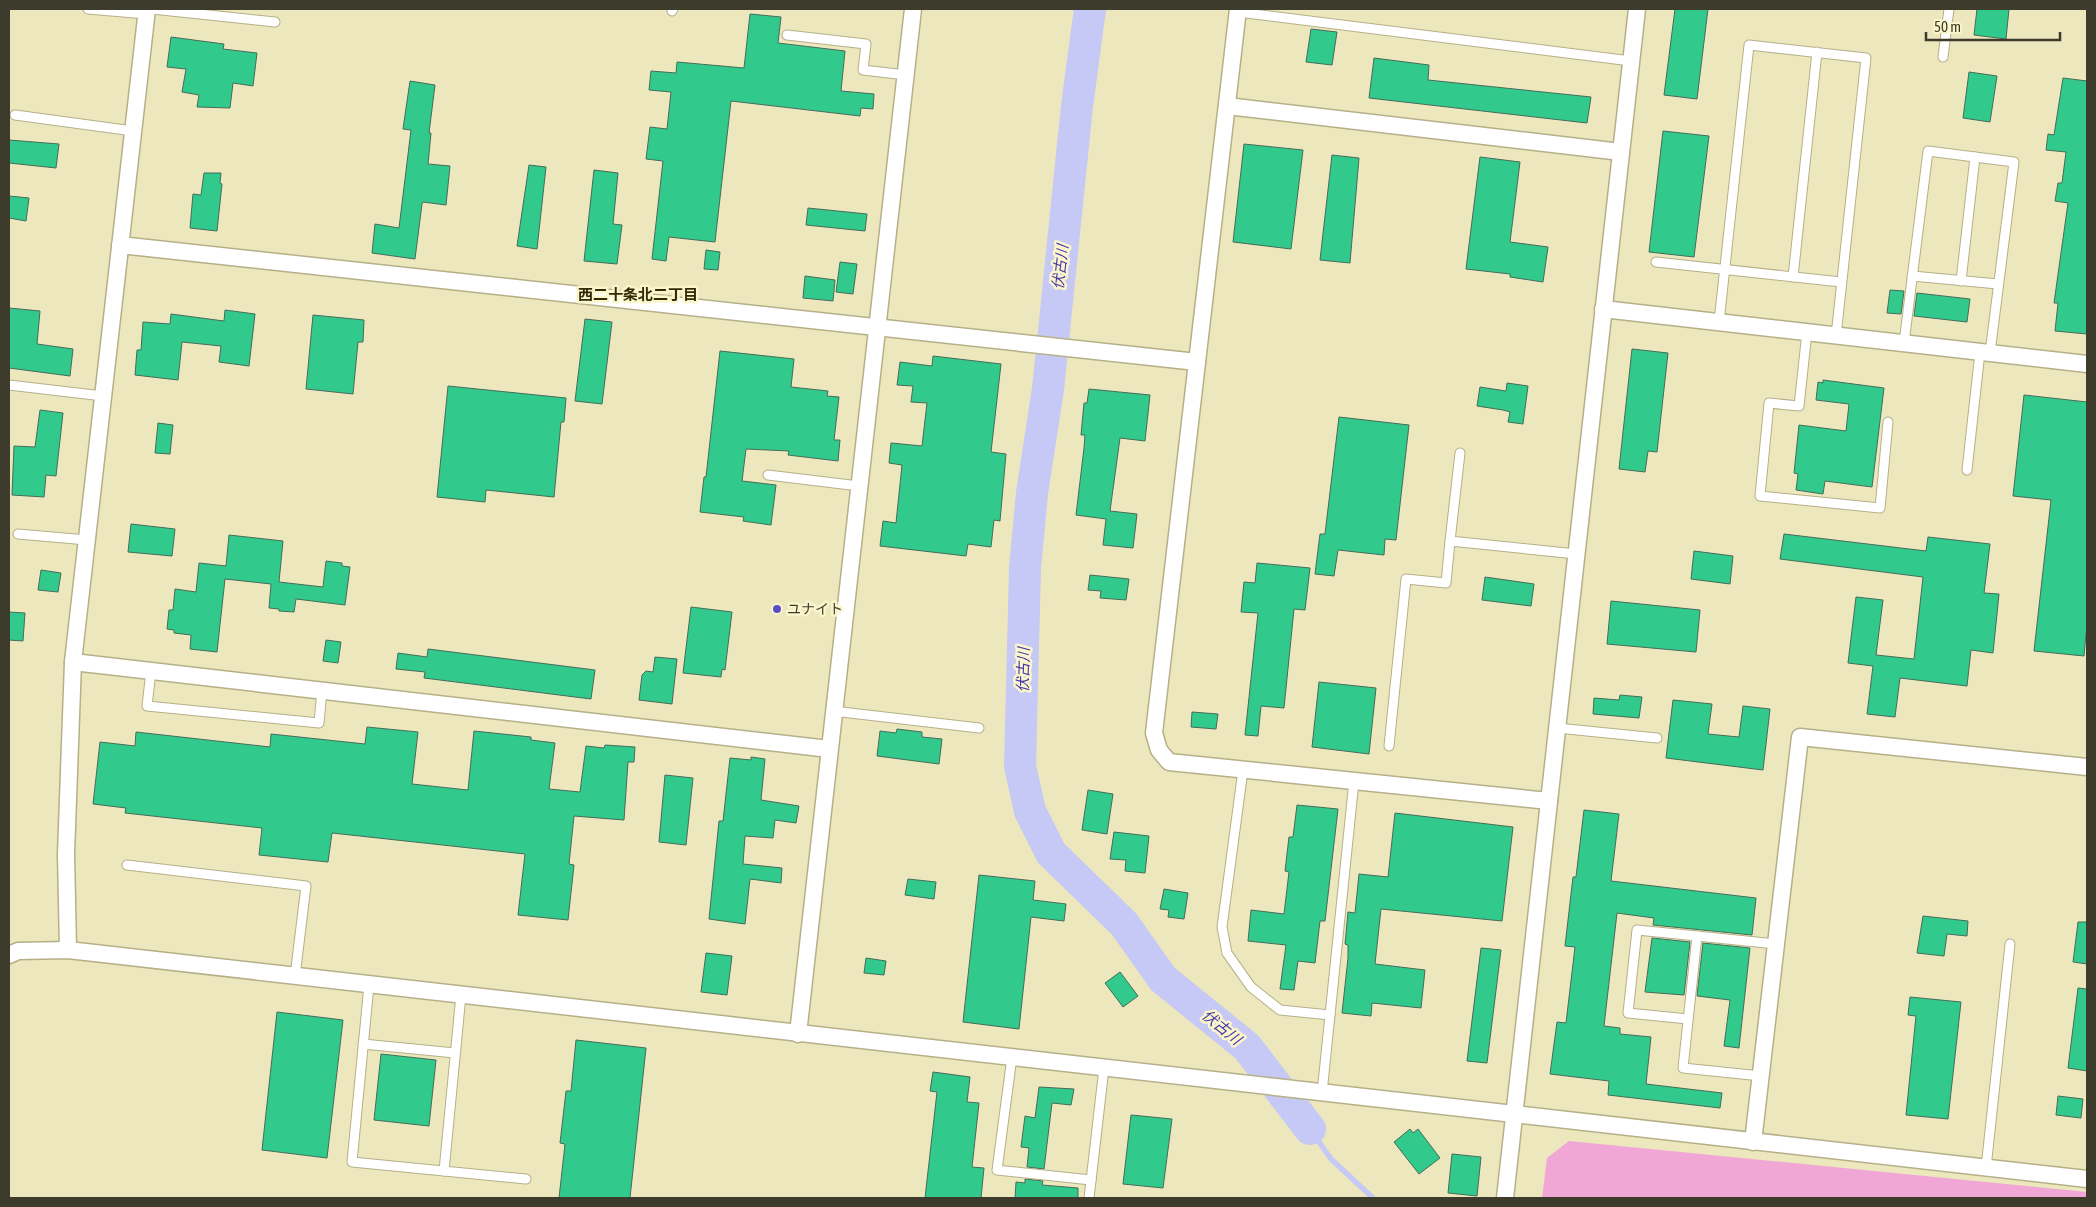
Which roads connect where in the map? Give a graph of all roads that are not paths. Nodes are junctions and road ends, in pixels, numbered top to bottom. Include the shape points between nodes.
1 (88, 9) edge
2 (913, 9) edge
3 (1637, 9) edge
4 (1949, 9) edge
5 (1238, 10) edge
6 (148, 11) edge
7 (275, 22) dead end
8 (787, 35) dead end
9 (1818, 52) junction
10 (1944, 57) dead end
11 (1631, 60) junction
12 (906, 75) junction
13 (1227, 106) junction
14 (15, 115) dead end
15 (133, 130) junction
16 (1621, 152) junction
17 (1975, 157) junction
18 (120, 244) junction
19 (1656, 262) dead end
20 (1725, 270) junction
21 (1912, 276) junction
22 (1793, 277) junction
23 (1961, 281) junction
24 (1842, 282) junction
25 (1998, 284) junction
26 (1603, 309) junction
27 (1719, 322) junction
28 (878, 328) junction
29 (1806, 332) junction
30 (1836, 336) junction
31 (1904, 343) junction
32 (1985, 352) junction
33 (1197, 362) junction
34 (2087, 364) edge
35 (9, 385) edge
36 (103, 396) junction
37 (1888, 422) dead end
38 (1460, 453) dead end
39 (1967, 470) dead end
40 (768, 475) dead end
41 (859, 486) junction
42 (18, 534) dead end
43 (87, 540) junction
44 (1450, 541) junction
45 (1576, 554) junction
46 (73, 662) junction
47 (151, 670) junction
48 (322, 690) junction
49 (833, 711) junction
50 (979, 728) dead end
51 (1557, 728) junction
52 (1657, 738) dead end
53 (1389, 746) dead end
54 (829, 749) junction
55 (2087, 767) edge
56 (1243, 770) junction
57 (1354, 781) junction
58 (1549, 801) junction
59 (127, 865) dead end
60 (1697, 936) junction
61 (1776, 944) junction
62 (2010, 944) dead end
63 (68, 950) junction
64 (9, 955) edge
65 (295, 976) junction
66 (369, 984) junction
67 (461, 995) junction
68 (1330, 1015) junction
69 (1688, 1019) junction
70 (798, 1034) junction
71 (363, 1044) junction
72 (456, 1052) junction
73 (1012, 1057) junction
74 (1104, 1068) junction
75 (1761, 1076) junction
76 (1319, 1093) junction
77 (1514, 1115) junction
78 (1753, 1142) junction
79 (1986, 1168) junction
80 (444, 1171) junction
81 (526, 1179) dead end
82 (2087, 1179) edge
83 (1091, 1180) junction
84 (1089, 1198) edge
85 (1505, 1198) edge

1 - 6 lane
2 - 12 street
3 - 11 street
4 - 10 lane
5 - 11 lane
5 - 13 street
6 - 7 lane
6 - 15 street
8 - 12 lane via 866,44 863,70
9 - 20 lane via 1750,45
9 - 22 lane
9 - 24 lane via 1866,58
11 - 16 street
12 - 28 street
13 - 16 street
13 - 33 street
14 - 15 lane
15 - 18 street
16 - 26 street
17 - 21 lane via 1928,151
17 - 23 lane
17 - 25 lane via 2014,162
18 - 28 street
18 - 36 street
19 - 20 lane
20 - 22 lane
20 - 27 lane
21 - 23 lane
21 - 31 lane
22 - 24 lane
23 - 25 lane
24 - 30 lane
25 - 32 lane
26 - 27 street
26 - 45 street
27 - 29 street
28 - 33 street
28 - 41 street
29 - 30 street
29 - 37 lane via 1799,406 1769,403 1760,496 1880,508
30 - 31 street
31 - 32 street
32 - 34 street
32 - 39 lane
33 - 56 street via 1154,733 1159,750 1169,762
35 - 36 lane
36 - 43 street
38 - 44 lane
40 - 41 lane
41 - 49 street
42 - 43 lane
43 - 46 street
44 - 45 lane
44 - 53 lane via 1446,583 1406,579
45 - 51 street
46 - 47 street
46 - 63 street via 66,854
47 - 48 street
47 - 48 lane via 147,706 319,723
48 - 54 street
49 - 50 lane
49 - 54 street
51 - 52 lane
51 - 58 street
54 - 70 street
55 - 61 street via 1800,737
56 - 57 street
56 - 68 lane via 1222,927 1227,953 1251,987 1280,1010
57 - 58 street
57 - 68 lane
58 - 77 street
59 - 65 lane via 306,886
60 - 61 lane
60 - 69 lane
60 - 69 lane via 1637,930 1632,976 1628,1013
61 - 75 street
62 - 79 lane
63 - 64 street via 18,951
63 - 65 street
65 - 66 street
66 - 67 street
66 - 71 lane
67 - 70 street
67 - 72 lane
68 - 76 lane
69 - 75 lane via 1683,1068
70 - 73 street
71 - 72 lane
71 - 80 lane via 352,1162
72 - 80 lane
73 - 74 street
73 - 83 lane via 997,1170
74 - 76 street
74 - 83 lane
75 - 78 street
76 - 77 street
77 - 78 street
77 - 85 street
78 - 79 street
79 - 82 street
80 - 81 lane
83 - 84 lane

